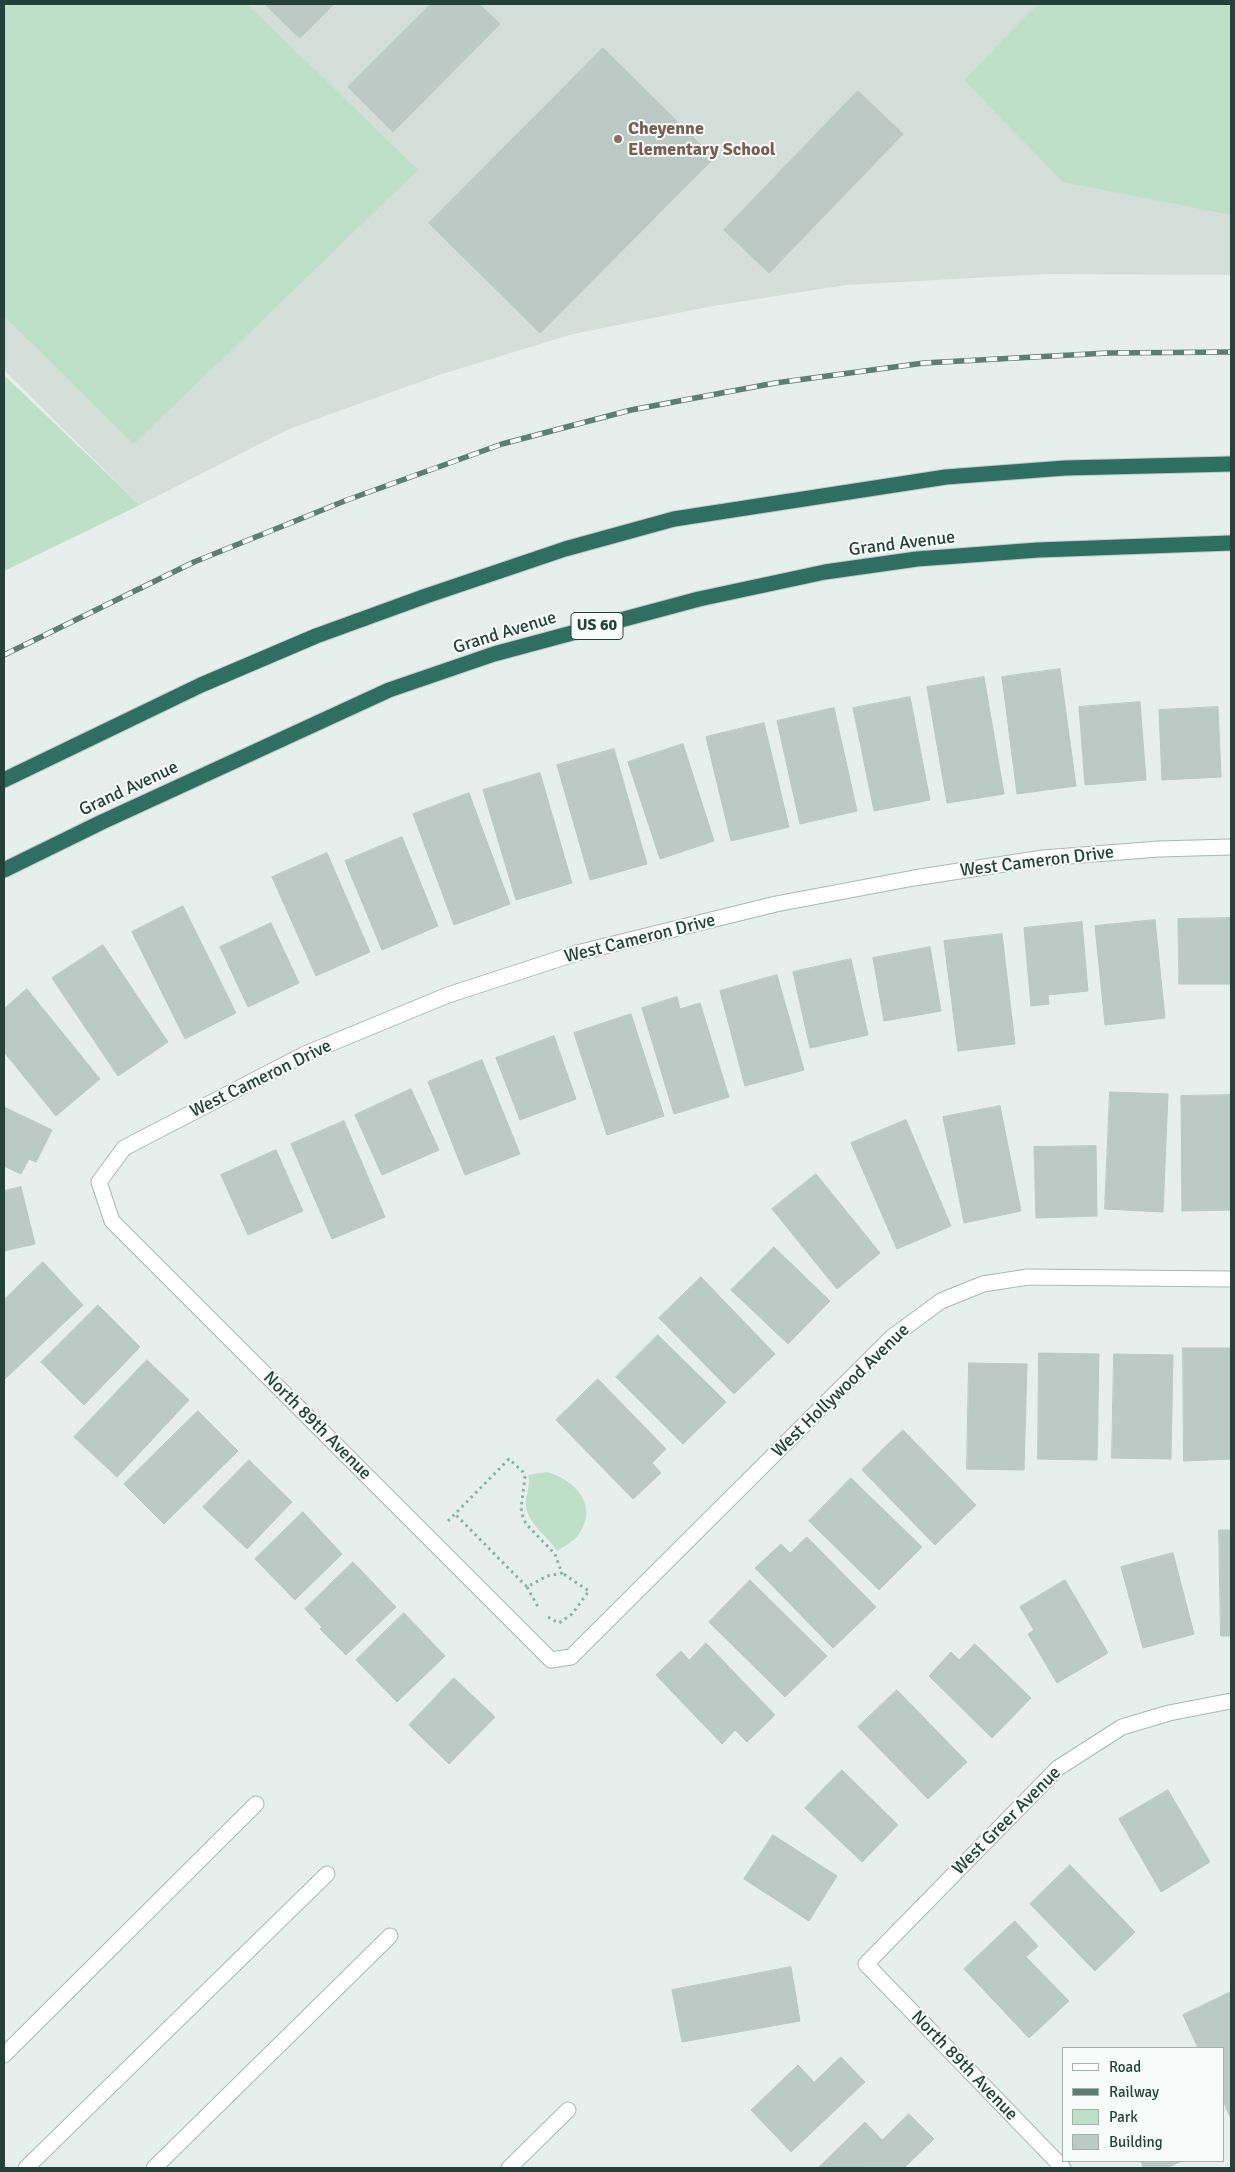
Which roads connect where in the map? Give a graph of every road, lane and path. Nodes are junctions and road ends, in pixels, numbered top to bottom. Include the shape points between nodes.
1 (1231, 464) edge
2 (1231, 543) edge
3 (4, 780) edge
4 (1231, 847) edge
5 (4, 870) edge
6 (99, 1182) joint
7 (1231, 1279) edge
8 (456, 1514) junction
9 (428, 1537) junction
10 (562, 1573) junction
11 (527, 1587) junction
12 (540, 1610) dead end
13 (544, 1615) dead end
14 (551, 1660) joint
15 (1231, 1701) edge
16 (256, 1804) dead end
17 (327, 1874) dead end
18 (390, 1936) dead end
19 (866, 1964) joint
20 (4, 2055) edge
21 (568, 2110) dead end
22 (26, 2168) edge
23 (154, 2168) edge
24 (509, 2168) edge
25 (1063, 2168) edge

1 - 3 highway via 1065,468 946,477 674,519 565,549 316,636 200,685
2 - 5 highway, Grand Avenue / US 60 via 1038,550 917,559 805,576 699,599 494,654 389,690
4 - 6 street, West Cameron Drive via 1042,858 923,877 776,904 577,954 448,995 304,1054 124,1148
6 - 9 street, North 89th Avenue via 112,1221
7 - 14 street, West Hollywood Avenue via 1028,1277 983,1284 941,1301 892,1337 571,1657
8 - 9 path
8 - 10 path via 508,1459 523,1472 525,1478 521,1508 526,1524 555,1554
8 - 11 path
9 - 14 street, North 89th Avenue
10 - 11 path via 547,1576
10 - 13 path via 589,1591 572,1614 559,1623
11 - 12 path
15 - 19 street, West Greer Avenue via 1169,1712 1122,1727 1058,1768
16 - 20 street
17 - 22 street
18 - 23 street
19 - 25 street, North 89th Avenue
21 - 24 street

